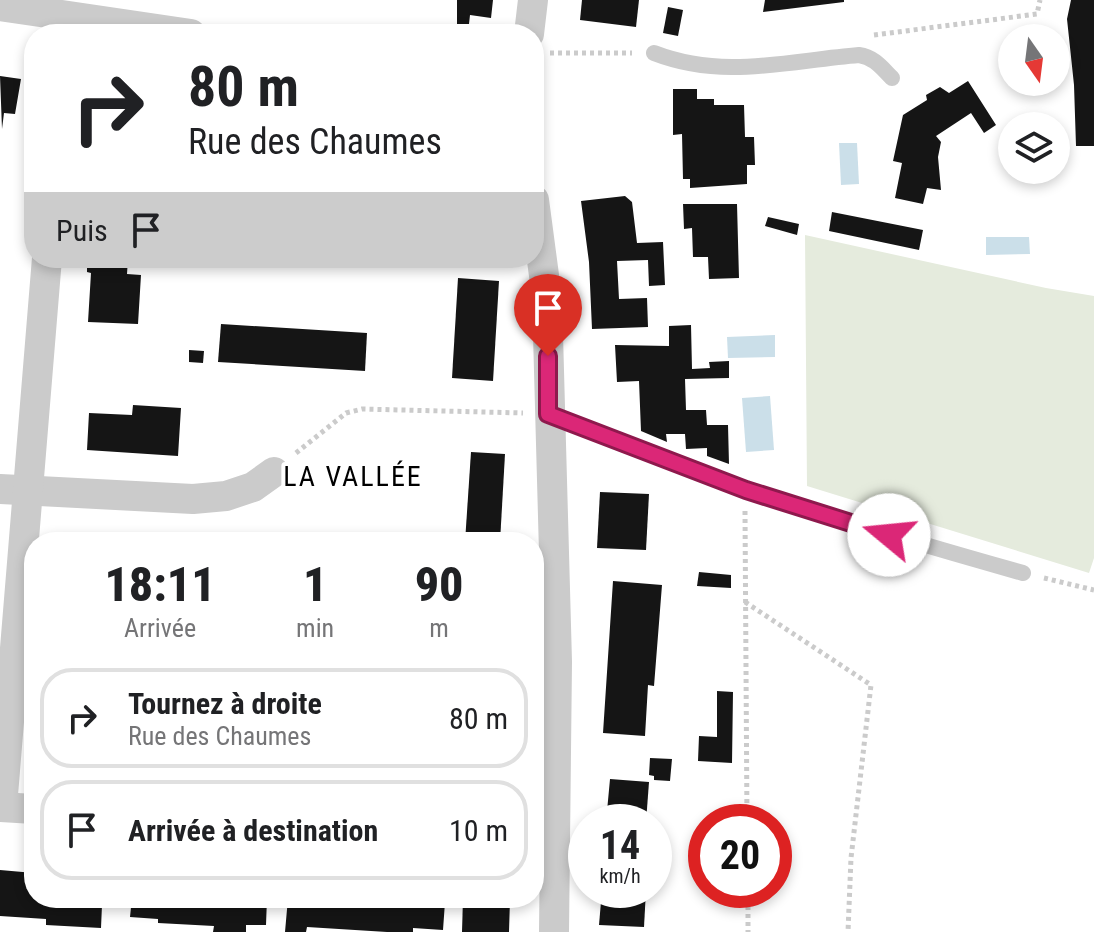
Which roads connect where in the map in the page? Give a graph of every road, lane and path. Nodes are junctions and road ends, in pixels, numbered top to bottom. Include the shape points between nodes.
1 (533, 0) edge
2 (0, 6) edge
3 (63, 24) edge
4 (535, 24) edge
5 (544, 45) edge
6 (654, 53) joint
7 (892, 78) dead end
8 (46, 268) edge
9 (543, 268) edge
10 (548, 414) junction
11 (274, 472) joint
12 (14, 489) edge
13 (746, 490) junction
14 (1023, 573) joint
15 (1094, 590) edge
16 (745, 602) junction
17 (747, 804) edge
18 (1, 807) edge
19 (24, 808) edge
20 (545, 835) edge
21 (748, 908) edge
22 (554, 932) edge
23 (748, 932) edge
24 (848, 932) edge

1 - 4 street
2 - 3 street
5 - 6 path
6 - 7 lane via 681,64 717,68 859,55
8 - 12 street
9 - 10 street
10 - 11 path via 362,409 346,413
10 - 13 lane
10 - 20 street via 557,662
11 - 12 street via 253,487 226,496 193,499
12 - 18 street
13 - 14 lane
13 - 16 path
14 - 15 path
16 - 17 path
16 - 24 path via 871,685
18 - 19 street
20 - 22 street
21 - 23 path

